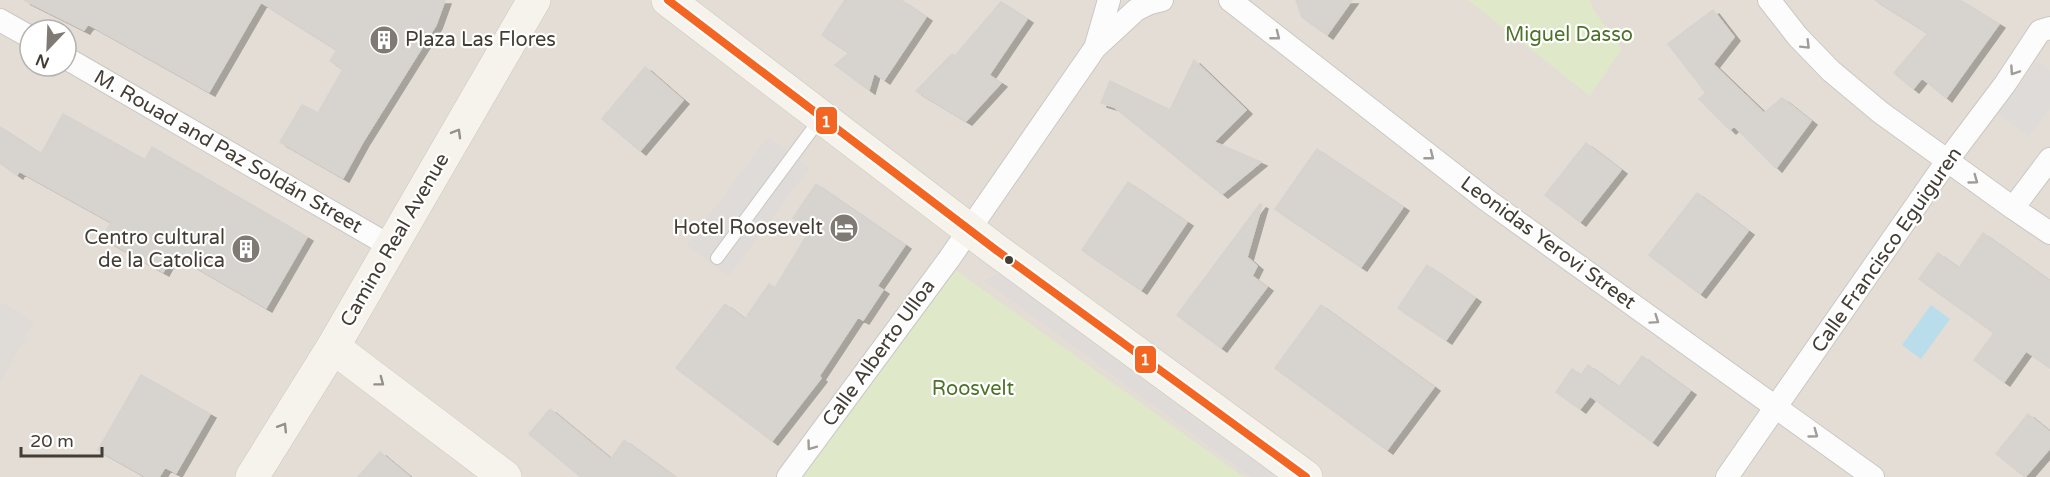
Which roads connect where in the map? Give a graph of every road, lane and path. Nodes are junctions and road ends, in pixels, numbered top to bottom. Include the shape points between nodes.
1 (534, 0) edge
2 (668, 0) edge
3 (1109, 0) edge
4 (1161, 0) edge
5 (1230, 0) edge
6 (1769, 0) edge
7 (0, 20) edge
8 (2050, 28) edge
9 (18, 30) edge
10 (1095, 48) junction
11 (78, 65) edge
12 (821, 118) junction
13 (2050, 159) edge
14 (1947, 161) junction
15 (2013, 208) junction
16 (969, 230) junction
17 (2050, 233) edge
18 (390, 246) junction
19 (717, 258) dead end
20 (333, 347) junction
21 (1778, 408) junction
22 (252, 477) edge
23 (505, 477) edge
24 (788, 477) edge
25 (1306, 477) edge
26 (1727, 477) edge
27 (1873, 477) edge

18 -> 1 street, Camino Real Avenue
2 - 12 street
3 - 10 street
4 - 10 street via 1136,10
5 -> 21 street, Leonidas Yerovi Street via 1488,201
6 -> 14 street via 1831,70
7 - 9 street
8 -> 14 street, Calle Francisco Eguiguren via 2040,31
10 - 16 street, Calle Alberto Ulloa
11 - 18 street, M. Rouad and Paz Soldán Street
12 - 16 street via 927,205
12 - 19 lane
13 - 15 street
14 -> 15 street
14 - 21 street, Calle Francisco Eguiguren
15 - 17 street
16 -> 24 street, Calle Alberto Ulloa
16 - 25 street
18 - 20 street, Camino Real Avenue
22 -> 20 street, Camino Real Avenue
20 -> 23 street
21 - 26 street, Calle Francisco Eguiguren
21 -> 27 street, Leonidas Yerovi Street

